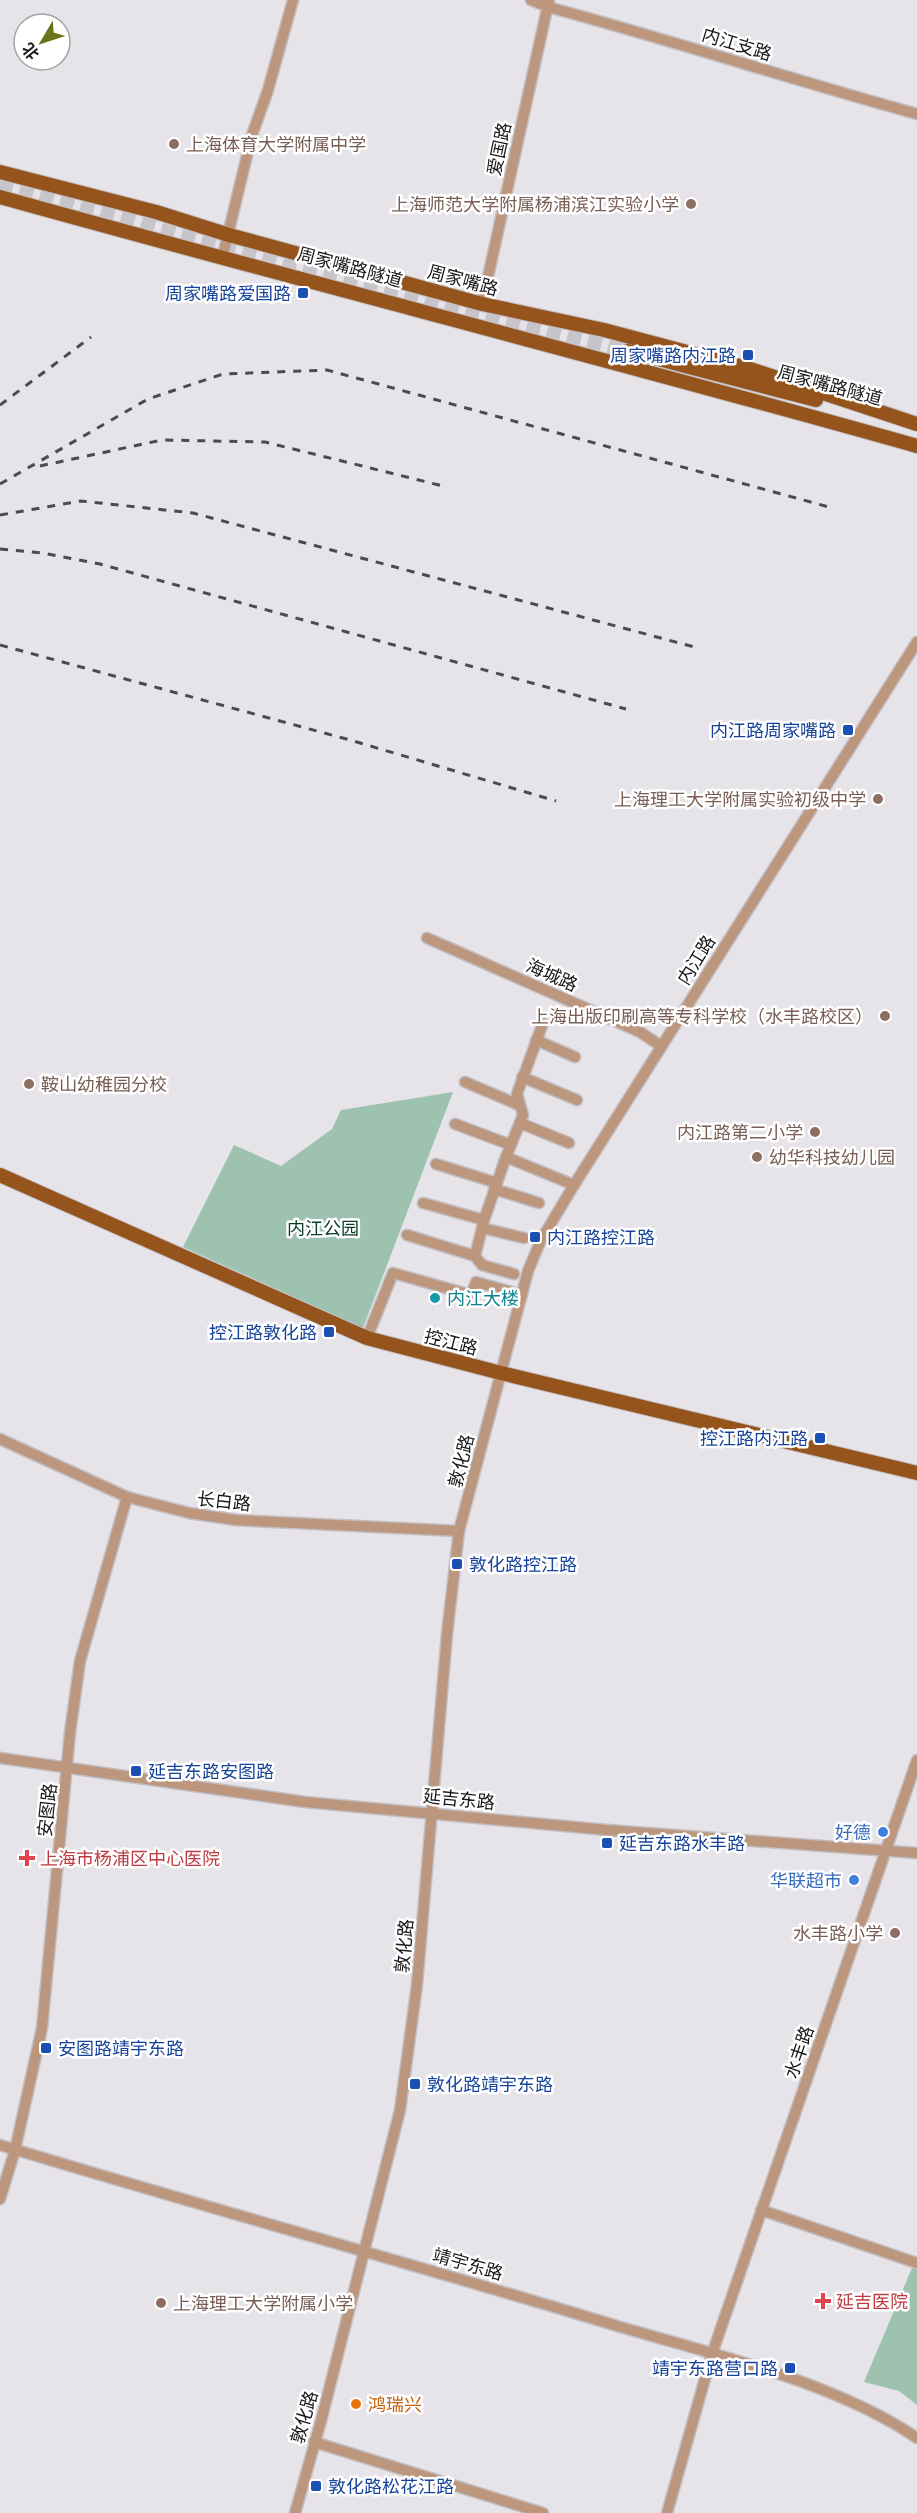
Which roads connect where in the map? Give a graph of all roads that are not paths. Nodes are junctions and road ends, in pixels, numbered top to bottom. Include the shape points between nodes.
1 (293, 0) edge
2 (531, 0) edge
3 (548, 3) edge
4 (917, 114) edge
5 (0, 172) edge
6 (0, 197) edge
7 (229, 235) junction
8 (244, 256) dead end
9 (222, 259) junction
10 (482, 304) junction
11 (628, 351) tunnel mouth
12 (619, 364) junction
13 (917, 425) edge
14 (917, 446) edge
15 (917, 642) edge
16 (427, 938) dead end
17 (543, 1023) dead end
18 (536, 1040) junction
19 (661, 1046) junction
20 (575, 1057) dead end
21 (522, 1077) junction
22 (465, 1082) dead end
23 (577, 1100) dead end
24 (519, 1105) junction
25 (520, 1123) junction
26 (455, 1124) dead end
27 (569, 1143) dead end
28 (511, 1145) junction
29 (506, 1157) junction
30 (436, 1164) dead end
31 (0, 1175) edge
32 (574, 1185) junction
33 (495, 1186) junction
34 (423, 1203) dead end
35 (539, 1203) dead end
36 (483, 1224) junction
37 (407, 1235) dead end
38 (524, 1238) dead end
39 (475, 1256) junction
40 (514, 1274) dead end
41 (522, 1295) junction
42 (367, 1338) junction
43 (501, 1373) junction
44 (0, 1439) edge
45 (917, 1473) edge
46 (127, 1497) junction
47 (459, 1531) junction
48 (0, 1758) edge
49 (917, 1760) edge
50 (68, 1768) junction
51 (432, 1813) junction
52 (886, 1849) junction
53 (917, 1853) edge
54 (0, 2145) edge
55 (15, 2150) junction
56 (0, 2199) edge
57 (761, 2210) junction
58 (365, 2252) junction
59 (917, 2263) edge
60 (712, 2354) junction
61 (917, 2438) edge
62 (314, 2442) junction
63 (295, 2513) edge
64 (543, 2513) edge
65 (667, 2513) edge

1 - 7 street via 252,135
2 - 3 street, 内江支路
3 - 4 street, 内江支路
3 - 10 street, 爱国路
5 - 7 main road, 周家嘴路
6 - 9 main road
7 - 9 street
7 - 10 main road, 周家嘴路
8 - 12 main road, 周家嘴路隧道
9 - 12 main road
10 - 13 main road, 周家嘴路 via 604,330 747,368
11 - 13 main road, 周家嘴路隧道
12 - 14 main road
15 - 19 street, 内江路
16 - 19 street, 海城路 via 640,1032
17 - 18 street
18 - 20 street
18 - 21 street
19 - 32 street, 内江路
21 - 23 street
21 - 24 street via 517,1094
22 - 24 street
24 - 25 street via 523,1115
25 - 27 street
25 - 28 street
26 - 28 street
28 - 29 street
29 - 32 street
29 - 33 street
30 - 33 street
31 - 42 main road, 控江路
32 - 41 street, 内江路 via 541,1240
33 - 35 street
33 - 36 street
34 - 36 street
36 - 38 street
36 - 39 street
37 - 39 street
39 - 40 street via 482,1264
41 - 42 street via 476,1282 471,1295 393,1273
41 - 43 street, 内江路
42 - 43 main road, 控江路
43 - 45 main road, 控江路
43 - 47 street, 敦化路
44 - 46 street, 长白路
46 - 47 street, 长白路 via 236,1520
46 - 50 street, 安图路 via 80,1661
47 - 51 street, 敦化路
48 - 50 street, 延吉东路
49 - 52 street, 水丰路
50 - 51 street, 延吉东路 via 257,1796
50 - 55 street, 安图路 via 42,2028
51 - 52 street, 延吉东路 via 607,1830
51 - 58 street, 敦化路 via 405,2082
52 - 53 street, 延吉东路
52 - 57 street, 水丰路
54 - 55 street, 靖宇东路
55 - 56 street, 安图路
55 - 58 street, 靖宇东路
57 - 59 street
57 - 60 street, 水丰路
58 - 60 street, 靖宇东路
58 - 62 street, 敦化路
60 - 61 street, 靖宇东路 via 841,2397
60 - 65 street, 水丰路
62 - 63 street, 敦化路
62 - 64 street

